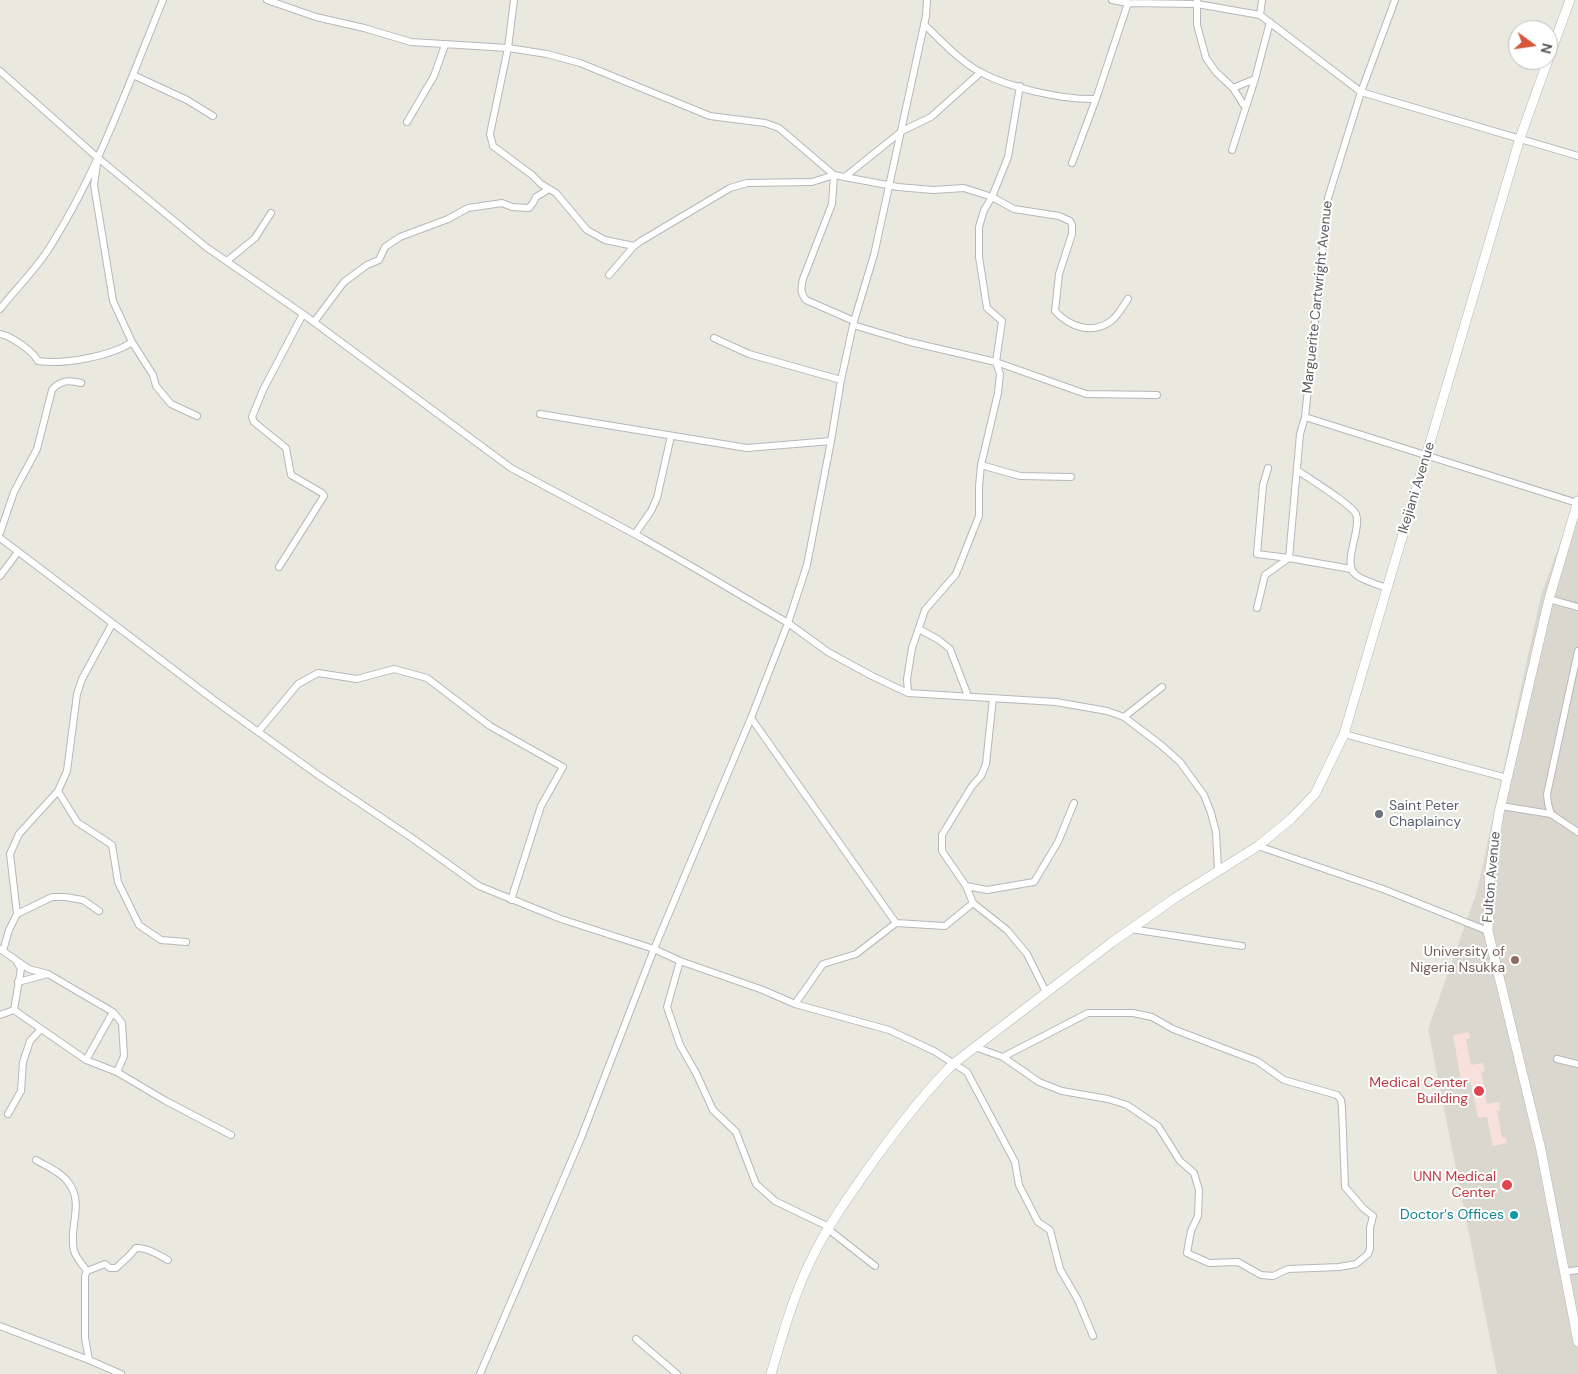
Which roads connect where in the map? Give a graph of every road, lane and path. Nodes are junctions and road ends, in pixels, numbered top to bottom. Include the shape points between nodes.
1 (163, 0) edge
2 (267, 0) edge
3 (514, 0) edge
4 (927, 0) edge
5 (1112, 0) edge
6 (1262, 0) edge
7 (1395, 0) edge
8 (1570, 0) edge
9 (1197, 2) edge
10 (1128, 3) junction
11 (1260, 15) junction
12 (1270, 22) junction
13 (924, 24) junction
14 (1558, 33) edge
15 (445, 45) junction
16 (508, 48) junction
17 (1544, 70) edge
18 (0, 71) edge
19 (981, 72) junction
20 (133, 75) junction
21 (1255, 79) junction
22 (1020, 86) junction
23 (1233, 88) junction
24 (1360, 92) junction
25 (1096, 99) junction
26 (1245, 107) junction
27 (213, 116) dead end
28 (407, 122) dead end
29 (902, 131) junction
30 (1520, 138) junction
31 (1232, 150) dead end
32 (1578, 156) edge
33 (98, 158) junction
34 (1072, 163) dead end
35 (834, 175) junction
36 (846, 176) junction
37 (889, 185) junction
38 (549, 189) junction
39 (992, 196) junction
40 (271, 213) dead end
41 (634, 246) junction
42 (227, 261) junction
43 (609, 275) dead end
44 (1128, 299) dead end
45 (0, 309) edge
46 (303, 314) junction
47 (314, 322) junction
48 (854, 323) junction
49 (0, 334) edge
50 (714, 338) dead end
51 (132, 342) junction
52 (996, 362) junction
53 (841, 380) junction
54 (80, 383) dead end
55 (1157, 395) dead end
56 (540, 414) dead end
57 (197, 416) dead end
58 (1306, 417) junction
59 (671, 436) junction
60 (831, 441) junction
61 (1427, 456) junction
62 (982, 465) junction
63 (1268, 468) dead end
64 (1297, 470) junction
65 (1071, 477) dead end
66 (1578, 502) edge
67 (0, 533) edge
68 (635, 534) junction
69 (0, 538) edge
70 (18, 552) junction
71 (1288, 558) junction
72 (279, 566) dead end
73 (1351, 569) junction
74 (0, 576) edge
75 (1387, 588) junction
76 (1549, 599) junction
77 (1578, 607) edge
78 (1257, 608) dead end
79 (788, 623) junction
80 (112, 624) junction
81 (918, 629) junction
82 (1578, 651) edge
83 (1162, 687) dead end
84 (908, 693) junction
85 (968, 696) junction
86 (993, 698) junction
87 (1124, 717) junction
88 (751, 718) junction
89 (258, 732) junction
90 (1344, 734) junction
91 (1507, 778) junction
92 (58, 791) junction
93 (1074, 803) dead end
94 (1501, 806) junction
95 (1551, 814) junction
96 (1578, 832) edge
97 (1258, 846) junction
98 (1218, 870) junction
99 (966, 886) junction
100 (511, 900) junction
101 (973, 903) junction
102 (99, 911) dead end
103 (17, 914) junction
104 (896, 923) junction
105 (1131, 929) junction
106 (1488, 931) junction
107 (186, 942) dead end
108 (1242, 946) dead end
109 (654, 949) junction
110 (1, 950) edge
111 (11, 956) junction
112 (680, 961) junction
113 (48, 974) junction
114 (18, 982) junction
115 (1046, 992) junction
116 (795, 1004) junction
117 (14, 1010) junction
118 (113, 1012) junction
119 (0, 1015) edge
120 (41, 1029) junction
121 (975, 1047) junction
122 (1004, 1057) junction
123 (1556, 1059) dead end
124 (86, 1060) junction
125 (953, 1064) junction
126 (1578, 1064) edge
127 (117, 1072) junction
128 (8, 1114) dead end
129 (231, 1135) dead end
130 (36, 1160) dead end
131 (829, 1227) junction
132 (168, 1260) dead end
133 (875, 1266) dead end
134 (87, 1270) junction
135 (1578, 1270) edge
136 (1565, 1272) junction
137 (0, 1326) edge
138 (1093, 1336) dead end
139 (636, 1339) dead end
140 (1578, 1342) edge
141 (89, 1360) junction
142 (121, 1374) edge
143 (480, 1374) edge
144 (677, 1374) edge
145 (771, 1374) edge

1 - 20 street
2 - 15 street via 316,17 411,42
3 - 16 street
4 - 13 street
5 - 10 street
6 - 11 street
7 - 24 street, Marguerite Cartwright Avenue
8 - 14 street, Ikejiani Avenue
9 - 10 street
9 - 11 street
9 - 23 street via 1198,25 1206,58
10 - 25 street
11 - 12 street
12 - 21 street
12 - 24 street
13 - 19 street via 958,56
13 - 29 street
15 - 16 street
15 - 28 street via 434,76
16 - 35 street via 580,63 710,116 765,123 783,130
16 - 38 street via 490,134 493,146
17 - 30 street, Ikejiani Avenue
18 - 33 street
19 - 22 street
19 - 29 street via 931,117
20 - 27 street
20 - 33 street
21 - 23 street
21 - 26 street
22 - 25 street via 1076,100
22 - 39 street via 1008,157
23 - 26 street
24 - 30 street
24 - 58 street, Marguerite Cartwright Avenue via 1328,198
25 - 34 street
26 - 31 street
29 - 36 street
29 - 37 street
30 - 32 street
30 - 61 street, Ikejiani Avenue
33 - 42 street
33 - 45 street via 45,254
33 - 51 street via 94,185 113,301
35 - 36 street
35 - 41 street via 812,182 747,183 730,188
35 - 48 street via 832,204 801,290 806,300
36 - 37 street
37 - 39 street via 933,190 964,188
37 - 48 street via 874,255
38 - 41 street via 587,230 604,240
38 - 47 street via 529,208 502,203 468,208 448,220 400,237 385,246 378,260 344,282
39 - 44 street via 1014,209 1048,213 1070,221 1072,234 1056,292 1055,312 1062,319 1078,327 1098,327 1111,321
39 - 52 street via 979,227 979,257 987,308 1002,321
40 - 42 street via 255,238
41 - 43 street
42 - 46 street
46 - 47 street
46 - 72 street via 252,417 286,448 291,475 324,496
47 - 68 street via 511,468
48 - 52 street via 910,342
48 - 53 street
49 - 51 street via 9,336 33,352 38,361 47,363 112,352
50 - 53 street via 749,354
51 - 57 street via 153,375 156,386 172,404
52 - 55 street via 1086,394
52 - 62 street via 1000,374 998,393
53 - 60 street
54 - 67 street via 71,380 57,384 52,390 37,449 14,492
56 - 59 street
58 - 61 street
58 - 64 street, Marguerite Cartwright Avenue via 1300,434
59 - 60 street via 747,448
59 - 68 street via 657,498
60 - 79 street via 807,566
61 - 66 street
61 - 75 street, Ikejiani Avenue
62 - 65 street via 1020,476
62 - 81 street via 979,516 956,574 925,610
63 - 71 street via 1263,485 1257,554
64 - 71 street, Marguerite Cartwright Avenue
64 - 73 street via 1353,509 1358,522
66 - 76 street, Fulton Avenue
68 - 79 street
69 - 70 street
70 - 74 street
70 - 80 street
71 - 73 street
71 - 78 street via 1265,575
73 - 75 street via 1355,574
75 - 90 street, Ikejiani Avenue
76 - 77 street
76 - 91 street, Fulton Avenue
79 - 84 street via 828,652
79 - 88 street
80 - 89 street
80 - 92 street via 76,694 67,771
81 - 84 street via 912,648
81 - 85 street via 950,649
82 - 95 street via 1547,794
83 - 87 street
84 - 85 street
85 - 86 street
86 - 87 street via 1056,702
86 - 99 street via 982,776 972,786 942,835 942,850
87 - 98 street via 1180,762 1204,796 1216,832
88 - 104 street
88 - 109 street
89 - 100 street via 479,886
89 - 100 street via 298,684 318,673 357,679 394,669 427,678 490,726 563,767 541,806
90 - 91 street
90 - 97 street, Ikejiani Avenue via 1314,794 1292,819
91 - 94 street, Fulton Avenue
92 - 103 street via 19,834 10,854
92 - 107 street via 77,822 112,845 118,882 139,925 161,940
93 - 99 street via 1058,842 1034,882 988,890
94 - 95 street
94 - 106 street, Fulton Avenue via 1490,869
95 - 96 street
97 - 98 street, Ikejiani Avenue
97 - 106 street via 1383,889
98 - 105 street, Ikejiani Avenue
99 - 101 street
100 - 109 street
101 - 104 street via 945,926
101 - 115 street via 1007,930 1027,954
102 - 103 street via 83,900 52,897
103 - 110 street
104 - 116 street via 856,954 822,964
105 - 108 street
105 - 115 street, Ikejiani Avenue
106 - 136 street, Fulton Avenue
109 - 112 street
109 - 143 street via 581,1138
110 - 111 street
111 - 113 street via 29,969
111 - 114 street via 21,969
112 - 116 street
112 - 131 street via 668,1008 680,1045 713,1110 736,1132 756,1184 775,1201
113 - 114 street
113 - 118 street
114 - 117 street
115 - 121 street, Ikejiani Avenue
116 - 125 street via 889,1030 934,1051
117 - 119 street
117 - 120 street
118 - 124 street
118 - 127 street via 122,1022 124,1056
120 - 124 street
120 - 128 street via 30,1041 23,1062 21,1091
121 - 122 street
121 - 125 street, Ikejiani Avenue
122 - 122 street via 1088,1013 1133,1013 1152,1017 1173,1029 1257,1061 1284,1080 1337,1095 1342,1108 1345,1187 1373,1216 1368,1254 1356,1264 1288,1269 1273,1276 1261,1275 1238,1262 1209,1263 1187,1253 1198,1216 1199,1190 1194,1173 1180,1161 1158,1126 1127,1105 1062,1091 1039,1082
123 - 126 street
124 - 127 street
125 - 131 street, Ikejiani Avenue via 936,1080 888,1141
125 - 138 street via 967,1072 992,1117 1014,1162 1022,1192 1038,1222 1050,1230 1060,1269
127 - 129 street
130 - 134 street via 72,1186 76,1200 74,1251
131 - 133 street
131 - 145 street, Ikejiani Avenue via 814,1253 789,1312
132 - 134 street via 136,1248 116,1268 105,1264
134 - 141 street via 85,1338
135 - 136 street
136 - 140 street, Fulton Avenue
137 - 141 street
139 - 144 street
141 - 142 street

